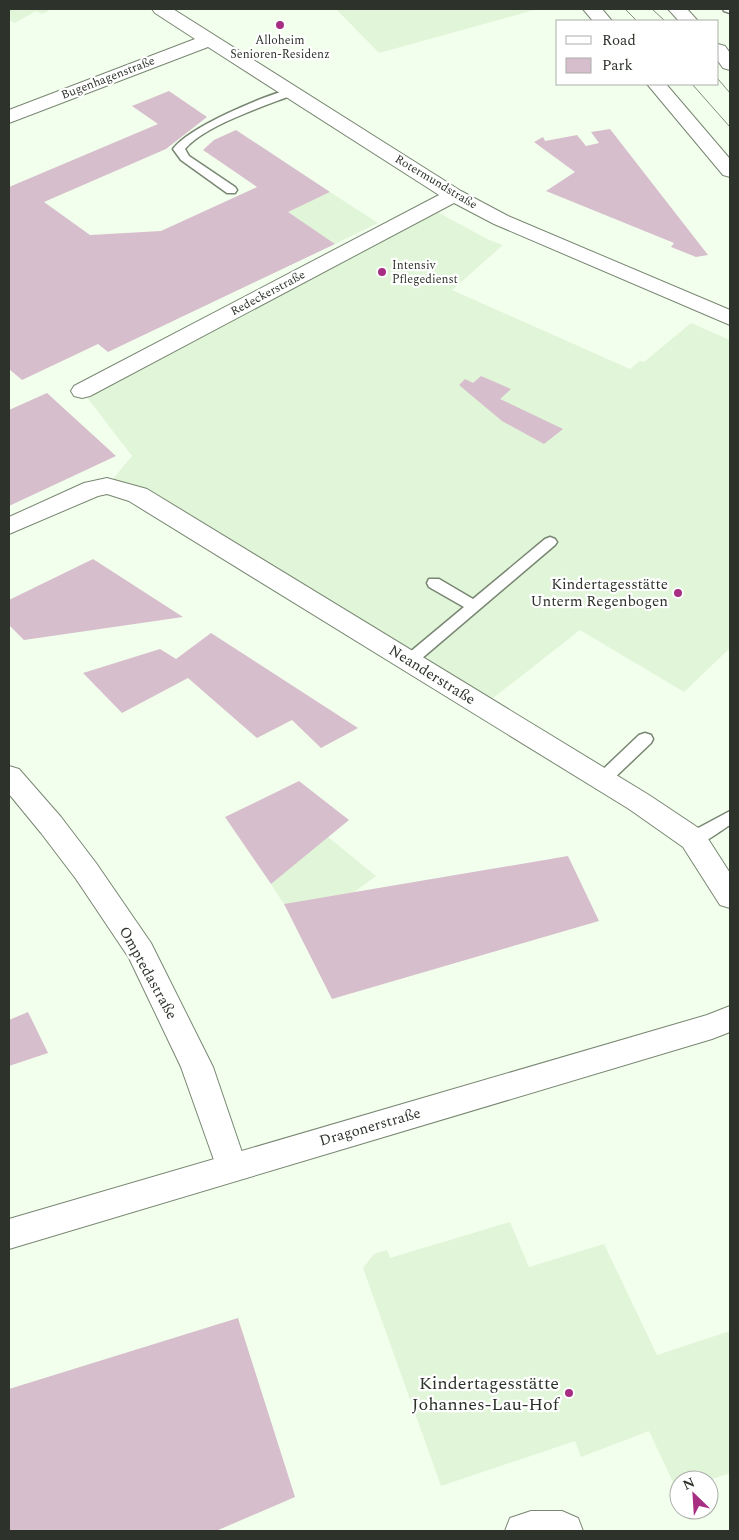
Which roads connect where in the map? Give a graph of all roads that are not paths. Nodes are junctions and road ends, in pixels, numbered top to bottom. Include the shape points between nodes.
1 (161, 9) edge
2 (592, 9) edge
3 (676, 9) edge
4 (602, 20) edge
5 (688, 20) edge
6 (208, 40) junction
7 (657, 85) edge
8 (291, 92) junction
9 (9, 117) edge
10 (730, 171) edge
11 (231, 190) dead end
12 (454, 195) junction
13 (730, 318) edge
14 (82, 391) dead end
15 (9, 526) edge
16 (550, 542) dead end
17 (434, 583) dead end
18 (474, 606) junction
19 (409, 661) junction
20 (646, 739) dead end
21 (9, 776) edge
22 (603, 779) junction
23 (730, 817) edge
24 (693, 838) junction
25 (730, 897) edge
26 (730, 1018) edge
27 (231, 1168) junction
28 (9, 1234) edge
29 (523, 1531) edge
30 (565, 1531) edge

1 - 6 street, Rotermundstraße
2 - 4 street
3 - 5 street
6 - 8 street, Rotermundstraße
6 - 9 street, Bugenhagenstraße
7 - 10 street
8 - 11 lane via 200,131 182,143 179,149 185,158
8 - 12 street, Rotermundstraße
12 - 13 street, Rotermundstraße via 501,220
12 - 14 street, Redeckerstraße
15 - 19 street, Neanderstraße via 92,489 107,486 124,490 143,498
16 - 18 lane
17 - 18 lane
18 - 19 lane
19 - 22 street, Neanderstraße
20 - 22 lane
21 - 27 street, Omptedastraße via 86,870 140,952 197,1067
22 - 24 street, Neanderstraße
23 - 24 lane
24 - 25 street, Neanderstraße
26 - 27 street, Dragonerstraße
27 - 28 street, Dragonerstraße
29 - 30 street

